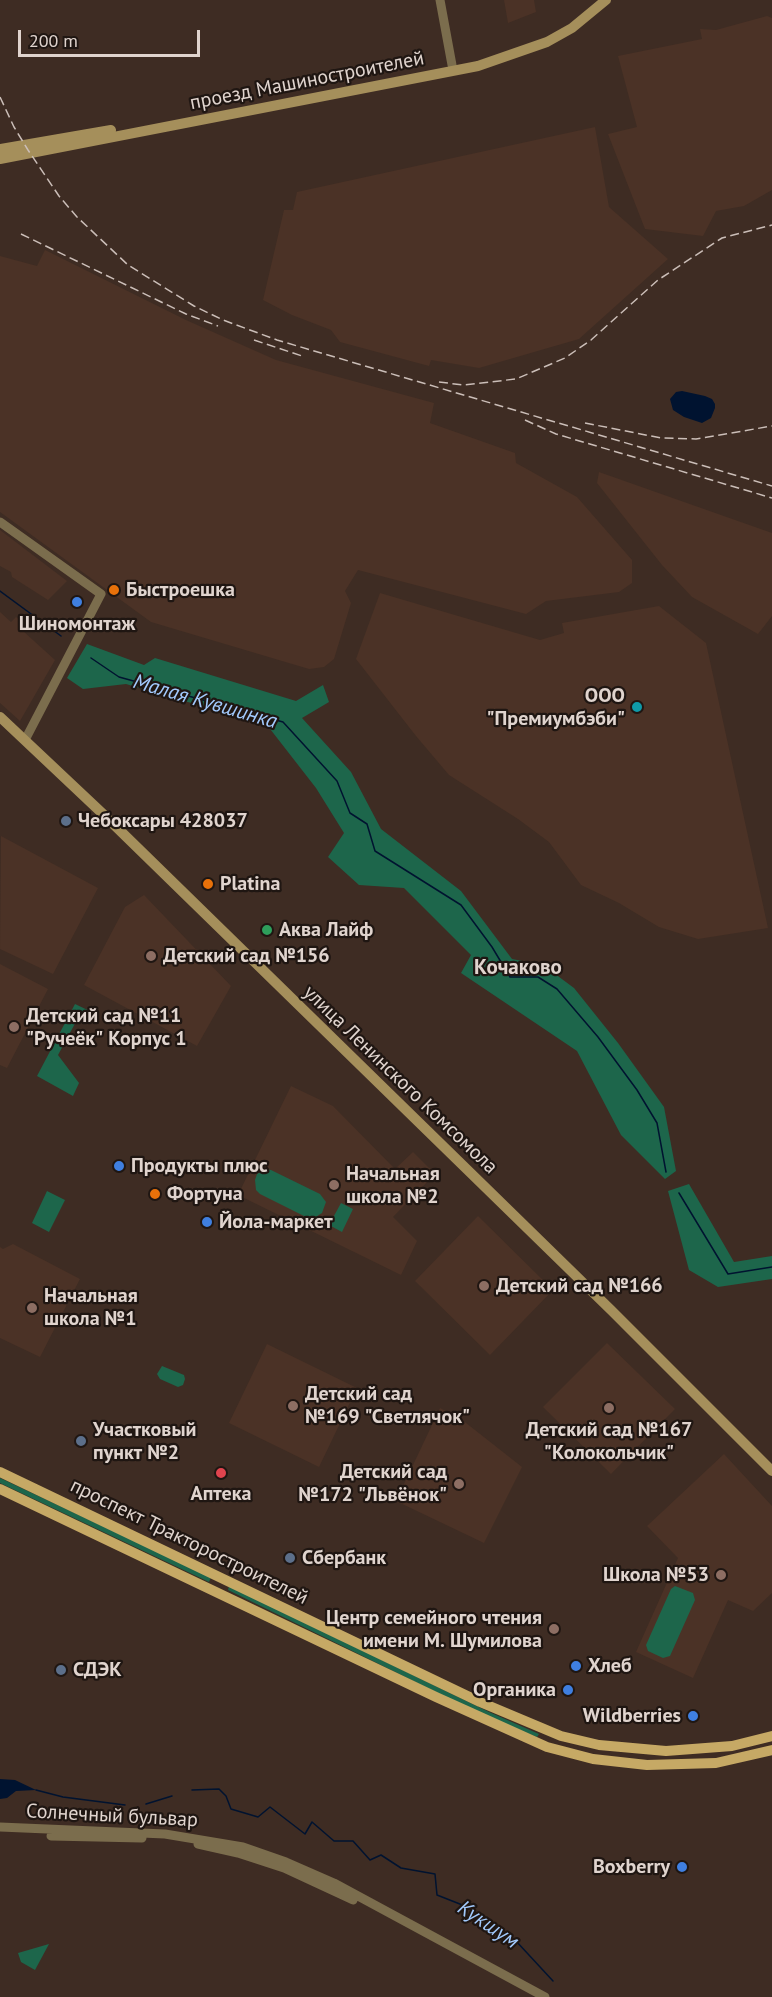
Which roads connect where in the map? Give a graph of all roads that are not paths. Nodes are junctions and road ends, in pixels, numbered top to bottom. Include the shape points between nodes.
1 (440, 0) edge
2 (596, 0) edge
3 (606, 0) edge
4 (558, 33) junction
5 (453, 68) junction
6 (187, 119) junction
7 (0, 149) edge
8 (0, 159) edge
9 (0, 522) edge
10 (0, 717) edge
11 (24, 740) junction
12 (772, 1471) edge
13 (0, 1472) edge
14 (0, 1489) edge
15 (216, 1575) junction
16 (210, 1589) junction
17 (772, 1736) edge
18 (772, 1750) edge
19 (4, 1831) edge
20 (523, 1989) junction
21 (532, 1997) edge
22 (545, 1997) edge

1 - 5 street
2 - 4 main road, проезд Машиностроителей
3 - 4 main road, проезд Машиностроителей
4 - 5 main road, проезд Машиностроителей via 535,48
5 - 6 main road, проезд Машиностроителей
6 - 7 main road, проезд Машиностроителей
6 - 8 main road, проезд Машиностроителей
9 - 11 street via 101,594
10 - 11 main road, улица Ленинского Комсомола
11 - 12 main road, улица Ленинского Комсомола
13 - 15 main road, проспект Тракторостроителей
14 - 16 main road, проспект Тракторостроителей
15 - 16 main road
15 - 17 main road, проспект Тракторостроителей via 513,1717 575,1740 666,1751 732,1746
16 - 18 main road, проспект Тракторостроителей via 548,1747 620,1763 687,1765 732,1761
19 - 20 street, Солнечный бульвар via 140,1832 189,1836 243,1847 308,1874
20 - 21 street, Солнечный бульвар
20 - 22 street, Солнечный бульвар

